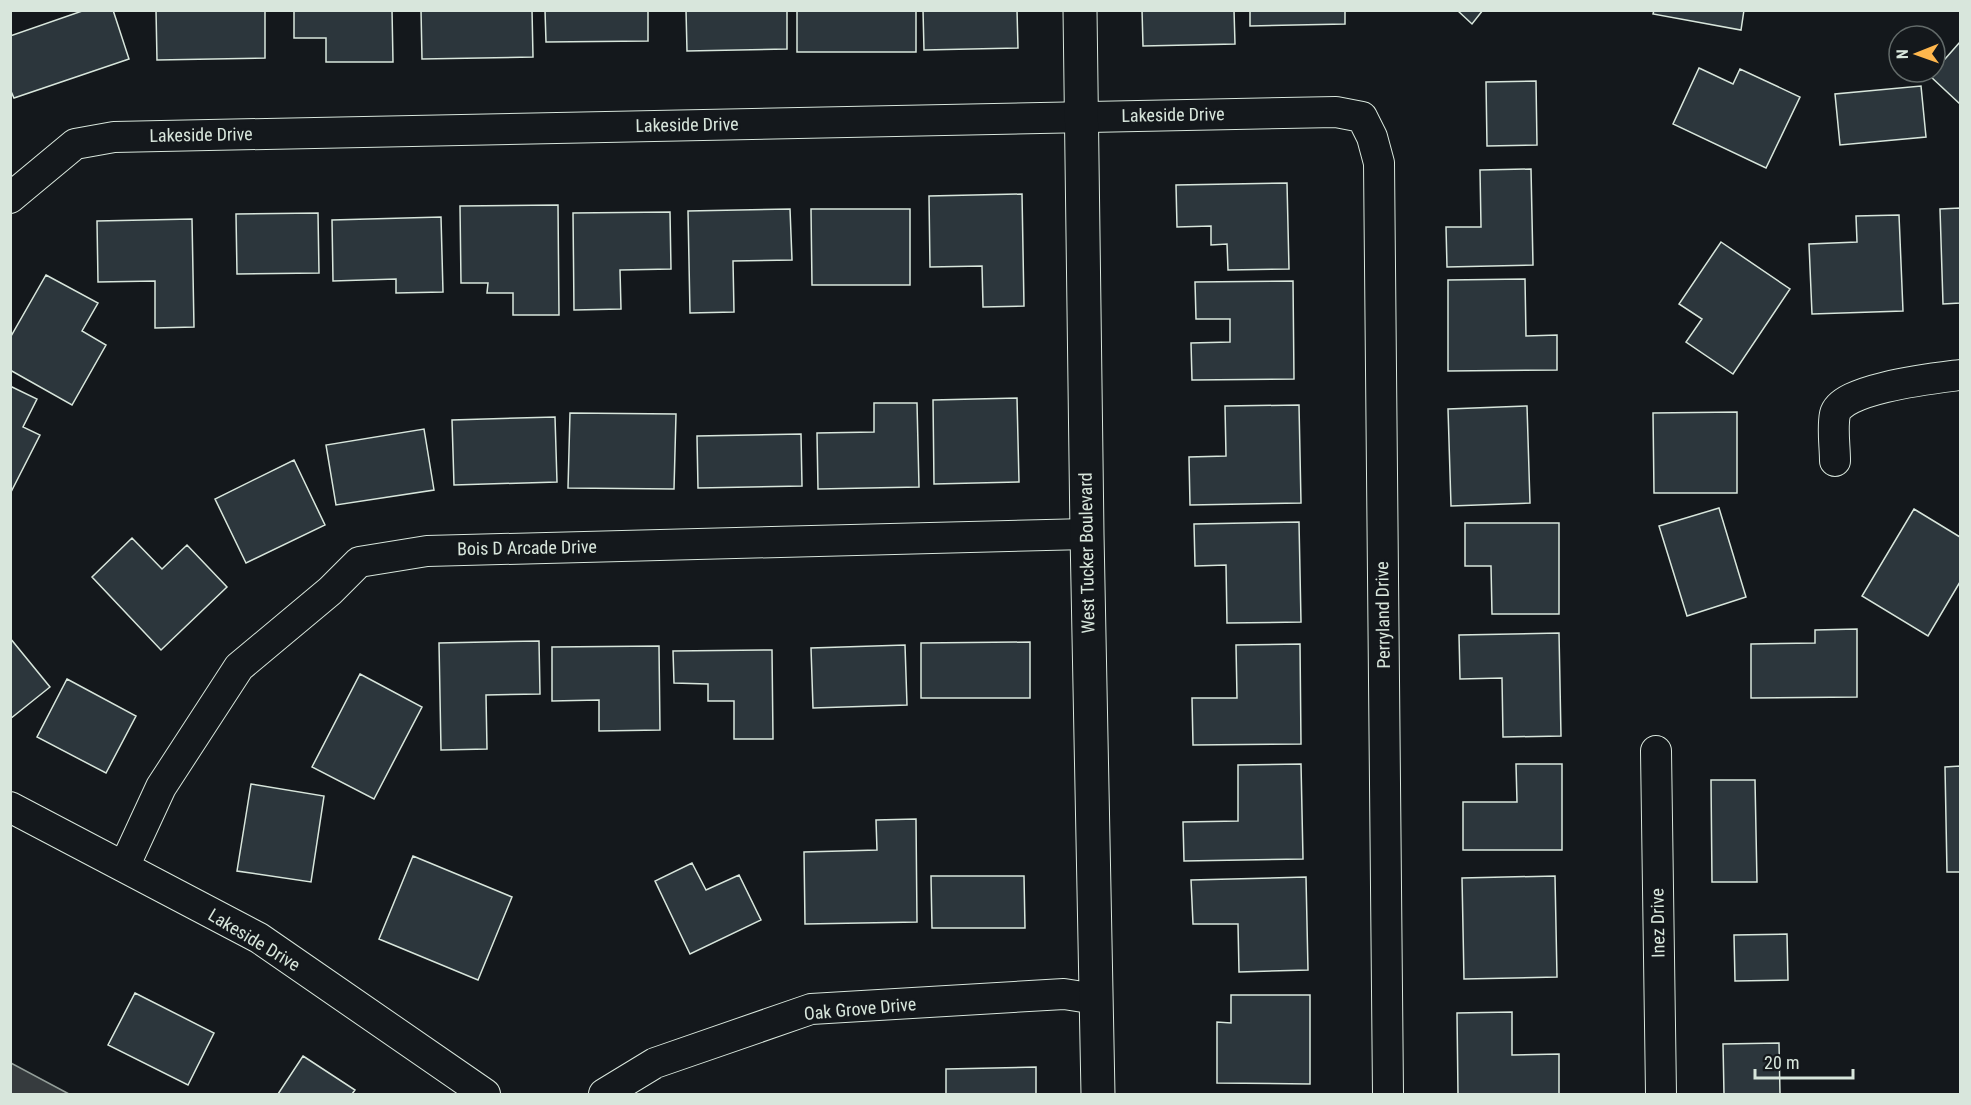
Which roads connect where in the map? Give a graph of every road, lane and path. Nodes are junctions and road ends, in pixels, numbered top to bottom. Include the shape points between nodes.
1 (1080, 10) edge
2 (1082, 117) junction
3 (1372, 136) joint
4 (10, 198) edge
5 (1960, 375) edge
6 (1836, 461) dead end
7 (1087, 534) junction
8 (1656, 751) dead end
9 (10, 807) edge
10 (124, 867) junction
11 (1096, 999) junction
12 (485, 1095) edge
13 (604, 1095) edge
14 (1098, 1095) edge
15 (1388, 1095) edge
16 (1661, 1095) edge

1 - 2 street, West Tucker Boulevard
2 - 3 street, Lakeside Drive via 1336,111 1362,117
2 - 4 street, Lakeside Drive via 114,136 75,144
2 - 7 street, West Tucker Boulevard
3 - 15 street, Perryland Drive via 1379,163
5 - 6 street via 1897,384 1844,402 1835,412
7 - 10 street, Bois D Arcade Drive via 427,551 359,562 239,667 161,787
7 - 11 street, West Tucker Boulevard
8 - 16 street, Inez Drive
9 - 10 street, Lakeside Drive
10 - 12 street, Lakeside Drive via 259,938
11 - 13 street, Oak Grove Drive via 1064,994 811,1009 655,1063
11 - 14 street, West Tucker Boulevard

